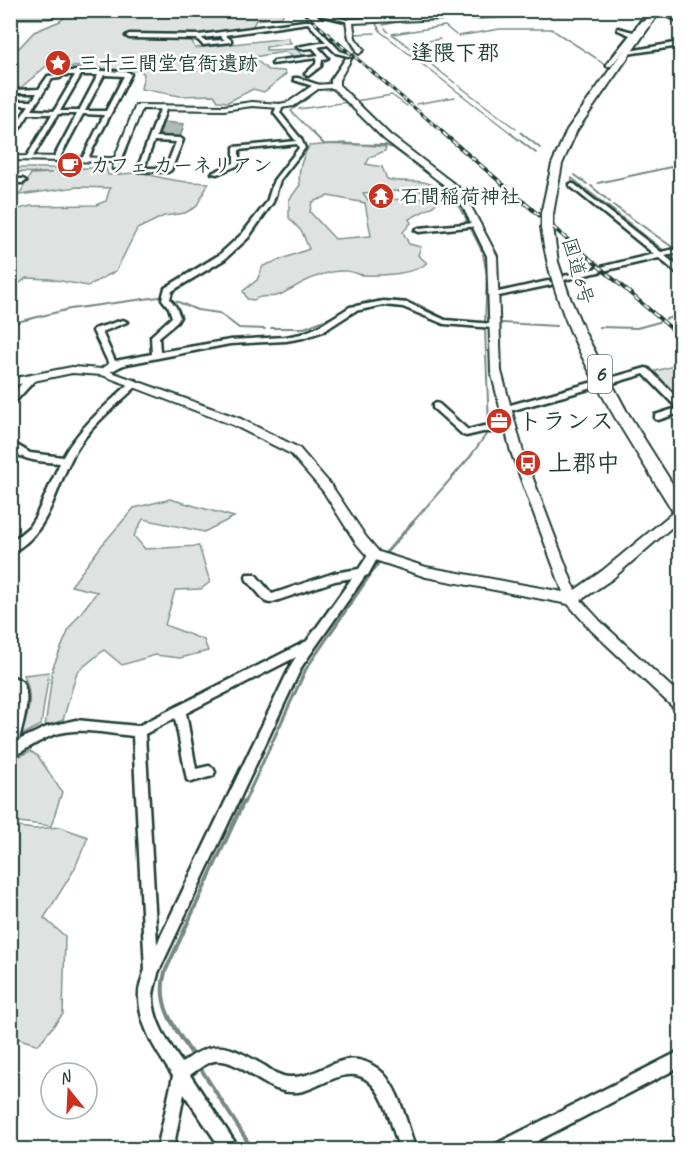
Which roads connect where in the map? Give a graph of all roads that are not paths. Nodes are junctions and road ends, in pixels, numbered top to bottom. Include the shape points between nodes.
1 (317, 10) edge
2 (646, 10) edge
3 (386, 12) edge
4 (662, 12) edge
5 (332, 13) edge
6 (483, 13) edge
7 (521, 13) edge
8 (451, 14) edge
9 (347, 19) junction
10 (384, 20) junction
11 (681, 21) edge
12 (643, 22) dead end
13 (248, 29) junction
14 (620, 29) dead end
15 (613, 33) dead end
16 (221, 34) junction
17 (634, 34) junction
18 (129, 36) dead end
19 (255, 36) dead end
20 (199, 37) junction
21 (330, 43) junction
22 (681, 45) edge
23 (314, 46) junction
24 (300, 47) dead end
25 (359, 52) joint
26 (627, 52) junction
27 (324, 56) junction
28 (349, 58) junction
29 (274, 63) dead end
30 (609, 65) dead end
31 (79, 73) junction
32 (102, 74) junction
33 (308, 75) dead end
34 (296, 80) dead end
35 (319, 86) junction
36 (335, 86) junction
37 (17, 91) dead end
38 (42, 91) junction
39 (10, 103) edge
40 (34, 103) junction
41 (280, 106) junction
42 (164, 107) junction
43 (29, 112) junction
44 (56, 112) junction
45 (81, 113) junction
46 (109, 113) junction
47 (11, 139) edge
48 (152, 139) junction
49 (300, 142) junction
50 (10, 158) edge
51 (29, 158) junction
52 (118, 158) junction
53 (56, 159) junction
54 (86, 159) junction
55 (115, 168) dead end
56 (215, 173) dead end
57 (10, 181) edge
58 (22, 181) dead end
59 (572, 185) dead end
60 (476, 225) junction
61 (419, 232) dead end
62 (681, 250) edge
63 (664, 254) junction
64 (681, 271) edge
65 (567, 278) dead end
66 (548, 283) dead end
67 (494, 295) junction
68 (123, 322) dead end
69 (493, 326) junction
70 (156, 355) junction
71 (108, 368) junction
72 (31, 379) junction
73 (610, 381) dead end
74 (10, 383) edge
75 (135, 383) junction
76 (597, 384) dead end
77 (10, 402) edge
78 (436, 406) dead end
79 (681, 408) edge
80 (506, 409) junction
81 (658, 417) dead end
82 (511, 429) junction
83 (10, 444) edge
84 (66, 460) junction
85 (681, 511) edge
86 (10, 549) edge
87 (374, 555) junction
88 (364, 572) junction
89 (251, 577) dead end
90 (572, 599) junction
91 (312, 643) junction
92 (10, 680) edge
93 (681, 704) edge
94 (180, 711) junction
95 (139, 731) junction
96 (11, 751) edge
97 (209, 772) dead end
98 (151, 972) junction
99 (681, 1059) edge
100 (181, 1073) junction
101 (165, 1149) edge
102 (232, 1149) edge
103 (408, 1149) edge
104 (502, 1149) edge

1 - 5 street via 322,15
2 - 7 street
3 - 10 street
4 - 11 street
4 - 17 highway, 国道6号 / 6
5 - 9 street
6 - 7 street
6 - 8 street
8 - 10 street
9 - 10 street
9 - 25 street
12 - 17 street
13 - 16 street
13 - 19 street
13 - 21 street via 307,22
14 - 17 street
15 - 17 street
16 - 20 street
16 - 20 street via 229,40 203,44
17 - 26 highway, 国道6号 / 6
17 - 30 street
18 - 20 street
21 - 23 street
21 - 28 street
22 - 26 street
23 - 24 street
23 - 27 street
25 - 28 street
26 - 85 highway, 国道6号 / 6 via 568,135 553,172 547,220 552,264 577,330 604,382
27 - 29 street
27 - 33 street
28 - 36 street
31 - 32 street
31 - 38 street via 50,77
31 - 44 street
32 - 45 street
32 - 46 street via 128,74
34 - 35 street
35 - 36 street
35 - 41 street via 291,104
36 - 60 street via 391,141 455,189
37 - 38 street
38 - 40 street
39 - 40 street
40 - 43 street
41 - 42 street
41 - 49 street via 277,113
42 - 48 street
42 - 52 street via 139,107
43 - 44 street
43 - 47 street
44 - 45 street
44 - 51 street
45 - 46 street
45 - 53 street
46 - 54 street
48 - 48 street via 140,170 168,170 180,140
49 - 56 street via 236,148 237,164
49 - 70 street via 300,152 277,180 270,202 245,236 222,257 168,290 166,299 176,315 155,336
50 - 51 street
51 - 53 street
52 - 54 street
52 - 55 street
53 - 54 street
57 - 58 street
59 - 63 street
60 - 61 street
60 - 67 street via 492,256
62 - 63 street
63 - 64 street
63 - 65 street
66 - 67 street
67 - 69 street
68 - 71 street via 97,331
69 - 70 street via 444,322 405,305 384,303 353,309 321,329 294,338 230,342
69 - 80 street via 496,371
70 - 71 street
71 - 72 street via 72,370
71 - 75 street
72 - 74 street
72 - 77 street
73 - 79 street via 646,371
75 - 84 street via 74,445
75 - 87 street via 237,422 295,451 327,488
76 - 80 street
78 - 82 street via 466,433
79 - 81 street
80 - 82 street
82 - 90 street
83 - 84 street via 27,457
84 - 86 street via 46,509 33,529
85 - 90 street via 607,575
87 - 88 street
87 - 90 street via 426,572
88 - 89 street via 334,577 270,599
88 - 91 street
90 - 93 street
91 - 94 street
91 - 98 street via 298,663
92 - 96 street via 19,685 21,693
94 - 95 street
94 - 97 street via 191,776
95 - 96 street via 70,725
95 - 98 street
98 - 100 street via 147,997 152,1025
99 - 104 street
100 - 101 street
100 - 102 street
100 - 103 street via 207,1054 218,1052 274,1081 290,1085 348,1066 366,1069 374,1073 388,1096

